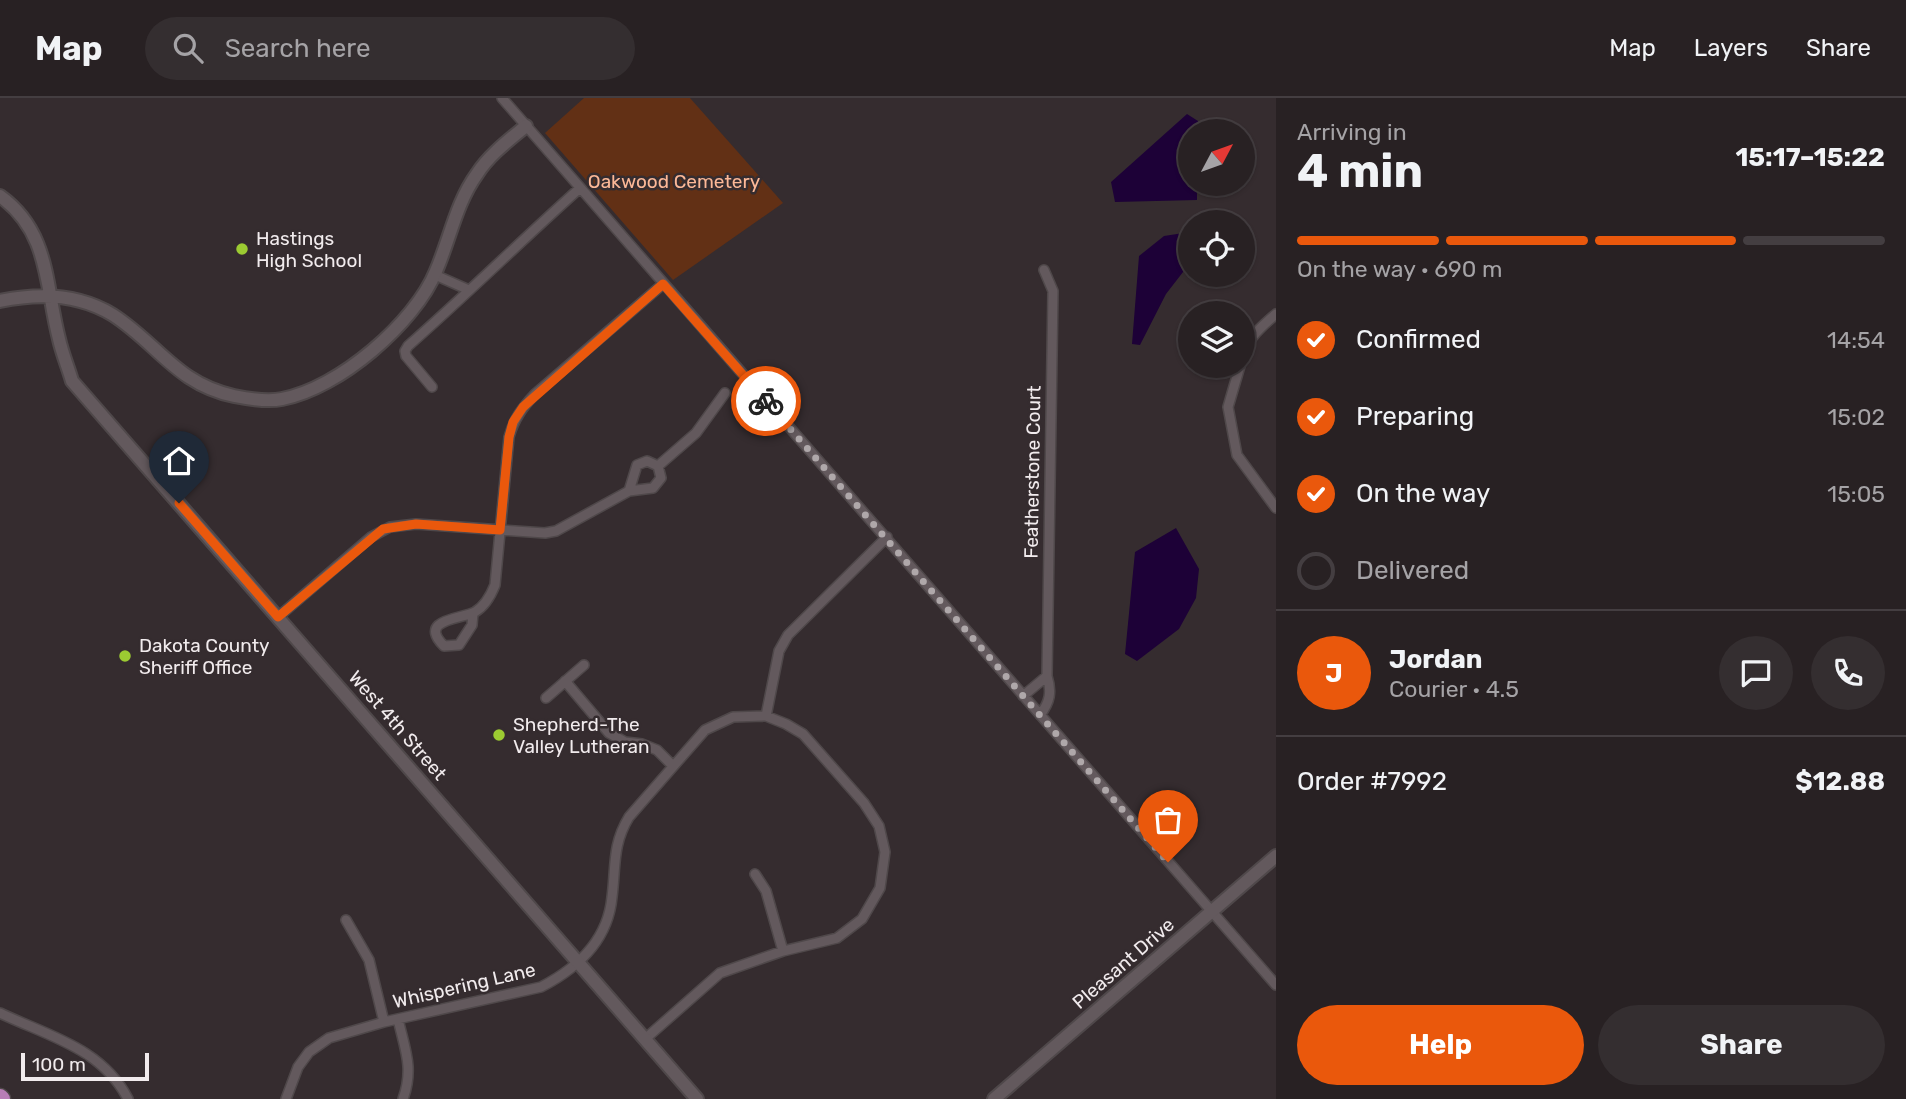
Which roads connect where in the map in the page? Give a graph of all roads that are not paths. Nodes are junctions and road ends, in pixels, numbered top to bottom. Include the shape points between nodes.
1 (502, 98) edge
2 (526, 126) junction
3 (580, 188) junction
4 (0, 196) edge
5 (1044, 270) dead end
6 (435, 275) junction
7 (663, 284) junction
8 (469, 290) junction
9 (51, 296) junction
10 (0, 301) edge
11 (1276, 314) edge
12 (1255, 335) edge
13 (1236, 378) edge
14 (432, 387) dead end
15 (725, 393) dead end
16 (658, 466) junction
17 (629, 491) junction
18 (1276, 508) edge
19 (500, 530) junction
20 (887, 537) junction
21 (473, 613) junction
22 (278, 617) junction
23 (584, 665) dead end
24 (1047, 676) junction
25 (565, 681) junction
26 (1023, 696) junction
27 (546, 698) dead end
28 (1040, 715) junction
29 (766, 716) junction
30 (673, 766) junction
31 (1276, 856) edge
32 (755, 874) dead end
33 (1212, 912) junction
34 (346, 920) dead end
35 (783, 951) junction
36 (578, 963) junction
37 (1276, 985) edge
38 (0, 1013) edge
39 (398, 1019) junction
40 (384, 1022) junction
41 (645, 1039) junction
42 (128, 1099) edge
43 (286, 1099) edge
44 (403, 1099) edge
45 (697, 1099) edge
46 (994, 1099) edge

1 - 2 street
2 - 3 street
2 - 6 street via 477,173
3 - 7 street
3 - 8 street
4 - 9 street, West 4th Street via 29,224 40,245
5 - 24 street, Featherstone Court via 1053,290
6 - 8 street
6 - 9 street via 414,309 344,373 309,392 280,400 216,392 188,378 112,314 84,302
7 - 19 street via 523,407 513,422
7 - 20 street
8 - 14 street via 405,351
9 - 10 street
9 - 22 street, West 4th Street via 72,381
11 - 12 street
13 - 18 street via 1227,408 1237,455
15 - 16 street via 696,433
16 - 17 street via 658,484
16 - 17 street via 647,461 637,465
17 - 19 street via 556,531
19 - 21 street via 495,585
19 - 22 street via 416,524 383,529
20 - 26 street
20 - 29 street via 788,635 779,651
21 - 21 street via 445,620 438,629 438,640 444,646 458,645 472,625
22 - 36 street, West 4th Street
23 - 25 street
24 - 26 street
24 - 28 street, Featherstone Court via 1049,700
25 - 27 street
25 - 30 street via 609,733 657,750
26 - 28 street
28 - 33 street
29 - 30 street, Whispering Lane via 733,717 705,730
29 - 35 street via 803,734 864,803 879,826 885,852 880,888 862,919 837,938
30 - 36 street, Whispering Lane via 620,831 607,924 594,948
31 - 33 street, Pleasant Drive
32 - 35 street via 766,891
33 - 37 street
33 - 46 street, Pleasant Drive
34 - 40 street via 369,960
35 - 41 street via 720,973
36 - 39 street, Whispering Lane via 541,987
36 - 41 street, West 4th Street
38 - 42 street via 77,1046 103,1064
39 - 40 street, Whispering Lane
39 - 44 street via 410,1071
40 - 43 street, Whispering Lane via 329,1038 309,1052
41 - 45 street, West 4th Street

